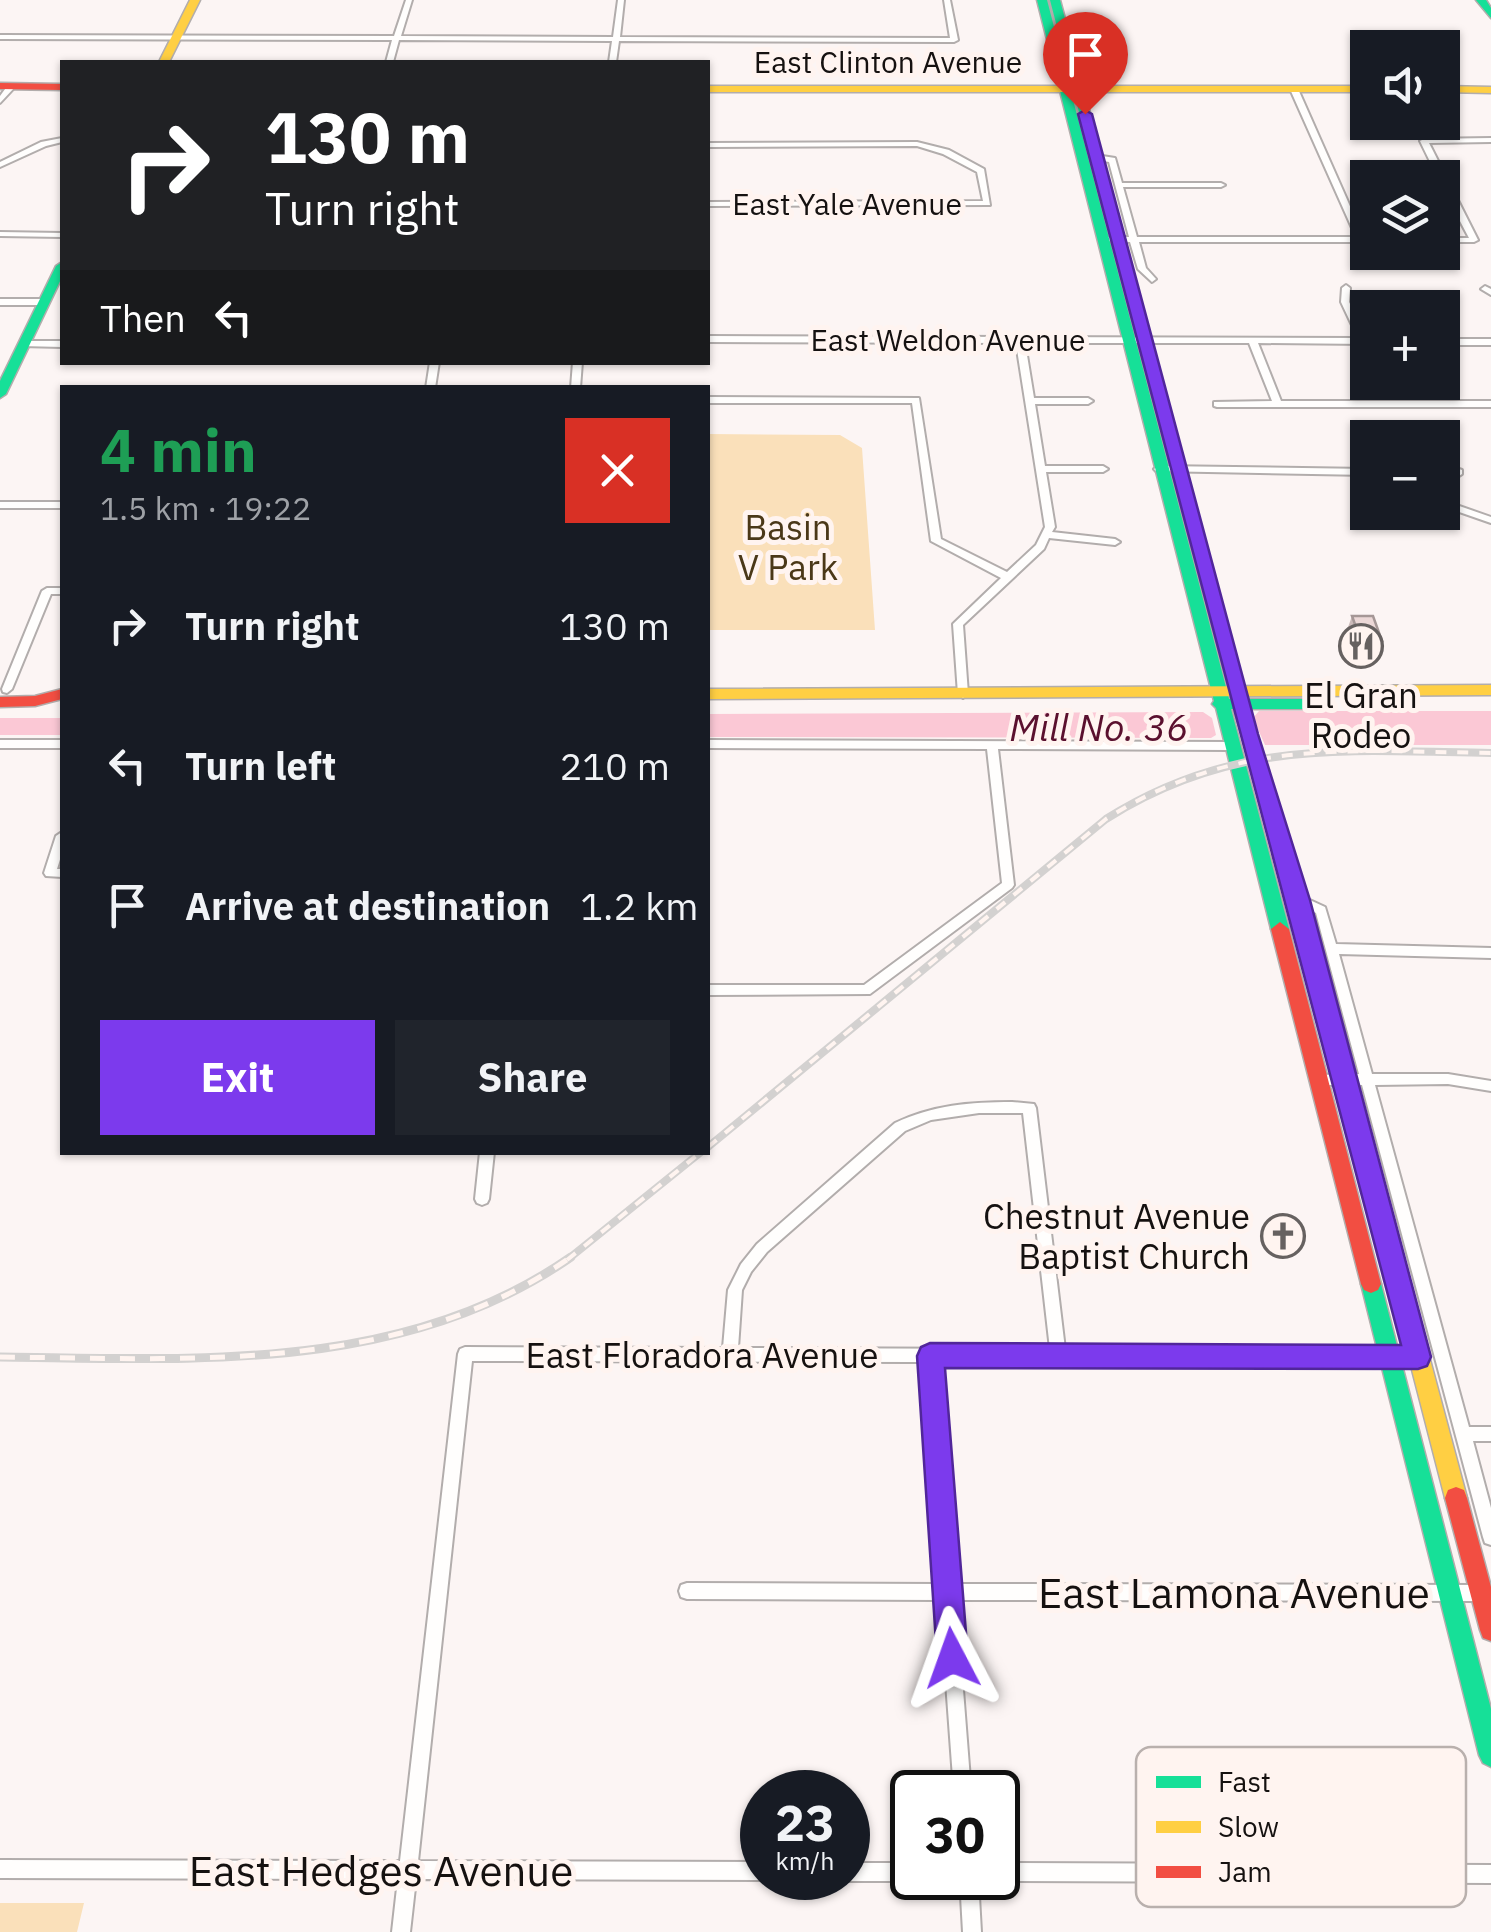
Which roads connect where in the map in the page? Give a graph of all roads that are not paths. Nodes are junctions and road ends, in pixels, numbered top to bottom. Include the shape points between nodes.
1 (195, 0) edge
2 (408, 0) edge
3 (621, 0) edge
4 (947, 0) edge
5 (1042, 0) edge
6 (1055, 0) edge
7 (1481, 0) edge
8 (1491, 15) edge
9 (0, 37) edge
10 (176, 37) junction
11 (396, 38) junction
12 (616, 39) junction
13 (165, 60) edge
14 (390, 60) edge
15 (613, 60) edge
16 (60, 87) edge
17 (710, 88) edge
18 (1071, 89) junction
19 (1294, 89) junction
20 (1350, 89) edge
21 (1460, 90) edge
22 (1491, 90) edge
23 (4, 91) edge
24 (60, 140) edge
25 (1491, 140) edge
26 (710, 144) edge
27 (1096, 156) junction
28 (1433, 160) edge
29 (0, 165) edge
30 (1221, 185) dead end
31 (1119, 186) junction
32 (710, 204) edge
33 (1350, 210) edge
34 (1460, 213) edge
35 (0, 234) edge
36 (60, 234) edge
37 (1118, 239) junction
38 (1350, 240) edge
39 (1460, 240) edge
40 (60, 270) edge
41 (1152, 279) dead end
42 (1346, 288) dead end
43 (0, 302) edge
44 (44, 302) junction
45 (1350, 311) edge
46 (710, 339) edge
47 (1020, 339) junction
48 (1136, 340) junction
49 (1252, 340) junction
50 (1350, 341) edge
51 (1460, 342) edge
52 (1491, 342) edge
53 (24, 344) junction
54 (60, 344) edge
55 (5, 373) edge
56 (0, 394) edge
57 (710, 400) edge
58 (1030, 401) junction
59 (1088, 401) dead end
60 (1277, 403) junction
61 (1217, 404) dead end
62 (1491, 404) edge
63 (1042, 469) junction
64 (1159, 469) junction
65 (1178, 469) junction
66 (1102, 470) dead end
67 (1350, 472) edge
68 (1165, 495) junction
69 (0, 505) edge
70 (60, 505) edge
71 (1460, 509) edge
72 (1491, 520) edge
73 (1049, 536) junction
74 (1114, 542) dead end
75 (1204, 568) junction
76 (1008, 578) junction
77 (60, 590) edge
78 (2, 694) edge
79 (60, 694) edge
80 (710, 694) edge
81 (963, 694) junction
82 (1491, 697) edge
83 (1242, 712) junction
84 (1222, 718) junction
85 (0, 744) edge
86 (60, 744) edge
87 (710, 744) edge
88 (992, 745) junction
89 (1257, 766) junction
90 (60, 849) edge
91 (56, 874) edge
92 (1298, 900) junction
93 (1275, 906) junction
94 (1332, 948) junction
95 (1491, 953) edge
96 (1314, 962) junction
97 (710, 990) edge
98 (1319, 1080) junction
99 (1345, 1080) junction
100 (1368, 1080) junction
101 (1491, 1086) edge
102 (487, 1155) edge
103 (482, 1199) dead end
104 (730, 1354) junction
105 (1058, 1354) junction
106 (930, 1356) junction
107 (1390, 1357) junction
108 (1418, 1357) junction
109 (1462, 1434) junction
110 (1491, 1434) edge
111 (1491, 1537) edge
112 (687, 1592) dead end
113 (948, 1592) junction
114 (1450, 1592) junction
115 (1482, 1594) junction
116 (1491, 1630) edge
117 (1491, 1755) edge
118 (960, 1770) edge
119 (0, 1869) edge
120 (408, 1870) junction
121 (740, 1871) edge
122 (1020, 1872) edge
123 (1136, 1873) edge
124 (1466, 1874) edge
125 (1491, 1874) edge
126 (970, 1900) edge
127 (401, 1932) edge
128 (972, 1932) edge

1 - 10 main road
2 - 11 street
3 - 12 street
4 - 12 street via 954,40
5 - 18 main road
6 - 18 main road
7 - 8 main road
9 - 10 street
10 - 11 street
10 - 13 main road
11 - 12 street
11 - 14 street
12 - 15 street
16 - 23 main road
17 - 18 main road, East Clinton Avenue
18 - 19 main road, East Clinton Avenue
18 - 27 main road
18 - 37 main road
19 - 20 main road, East Clinton Avenue
19 - 33 street
21 - 22 main road
24 - 29 street
25 - 28 street via 1424,141
26 - 32 street, East Yale Avenue via 917,144 981,171 986,203
27 - 31 street via 1111,158
27 - 37 main road
30 - 31 street
31 - 37 street
34 - 39 street via 1474,240
35 - 36 street
37 - 38 street
37 - 41 street
37 - 48 main road
40 - 44 main road
42 - 45 street
43 - 44 street
44 - 53 main road
46 - 47 street, East Weldon Avenue
47 - 48 street, East Weldon Avenue
47 - 58 street
48 - 49 street, East Weldon Avenue
48 - 64 main road
48 - 65 main road
49 - 50 street, East Weldon Avenue
49 - 60 street
51 - 52 street
53 - 54 street
53 - 55 main road
55 - 56 main road
57 - 76 street via 916,400 936,541
58 - 59 street
58 - 63 street
60 - 61 street
60 - 62 street
63 - 66 street
63 - 73 street
64 - 65 street
64 - 68 main road
65 - 67 street
65 - 75 main road
68 - 75 main road via 1181,520 1191,557
68 - 84 main road
69 - 70 street
71 - 72 street
73 - 74 street
73 - 76 street
75 - 83 main road
76 - 81 street via 958,624
77 - 78 street via 47,590
78 - 79 main road via 35,701
80 - 81 main road
81 - 84 main road via 1039,690
82 - 83 main road
82 - 83 main road
83 - 84 main road
83 - 89 main road
84 - 88 street
84 - 89 main road
84 - 93 main road
85 - 86 street
87 - 88 street
88 - 97 street via 1008,884 866,990
89 - 92 main road
90 - 91 street
92 - 94 street via 1321,910
92 - 96 main road
93 - 96 main road via 1291,914 1300,945
93 - 98 main road
94 - 95 street
94 - 100 street
96 - 99 main road
98 - 99 street
98 - 107 main road
99 - 100 street
99 - 108 main road
100 - 101 street
100 - 109 street
102 - 103 street
104 - 105 street via 735,1290 746,1268 885,1137 943,1110 1028,1108
104 - 106 street, East Floradora Avenue
104 - 120 street, East Floradora Avenue via 466,1354
105 - 106 street, East Floradora Avenue
105 - 107 street, East Floradora Avenue
106 - 113 street
107 - 108 street, East Floradora Avenue
107 - 114 main road
108 - 115 main road
109 - 110 street
109 - 111 street
112 - 113 street, East Lamona Avenue
113 - 114 street, East Lamona Avenue
113 - 118 street
114 - 115 street, East Lamona Avenue
114 - 117 main road
115 - 116 main road
119 - 120 street, East Hedges Avenue
120 - 121 street, East Hedges Avenue
120 - 127 street
122 - 123 street
124 - 125 street
126 - 128 street

